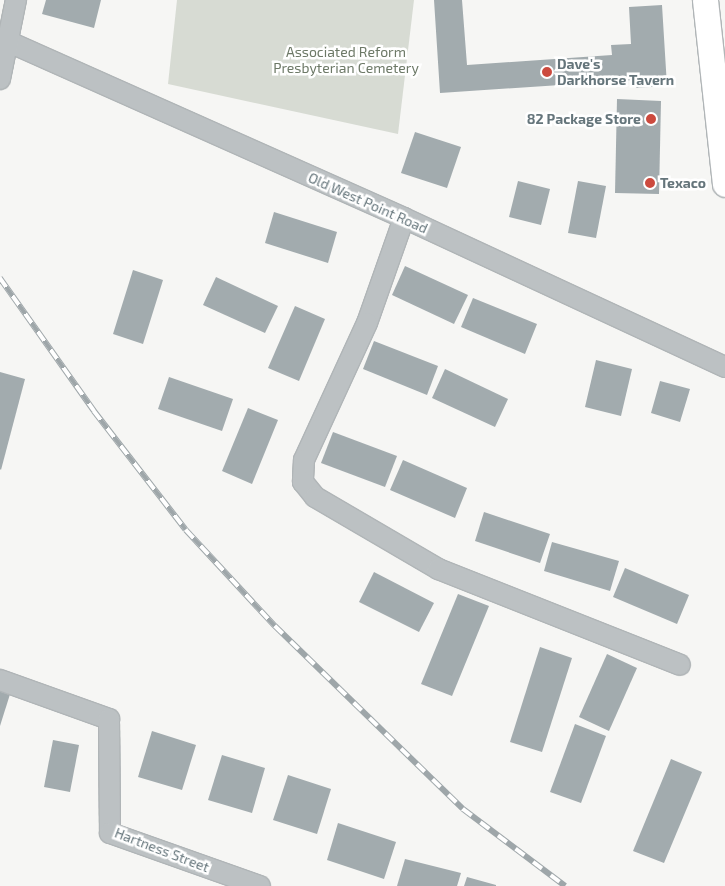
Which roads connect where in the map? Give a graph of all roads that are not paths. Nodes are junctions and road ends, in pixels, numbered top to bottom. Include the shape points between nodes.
1 (16, 0) edge
2 (706, 0) edge
3 (9, 42) junction
4 (0, 79) edge
5 (725, 184) edge
6 (404, 218) junction
7 (725, 367) edge
8 (680, 664) dead end
9 (0, 680) edge
10 (260, 886) edge

1 - 3 street
2 - 5 main road
3 - 4 street
3 - 6 street, Old West Point Road
6 - 7 street, Old West Point Road
6 - 8 street via 367,323 304,460 303,482 315,497 438,568
9 - 10 street, Hartness Street via 110,719 110,833

